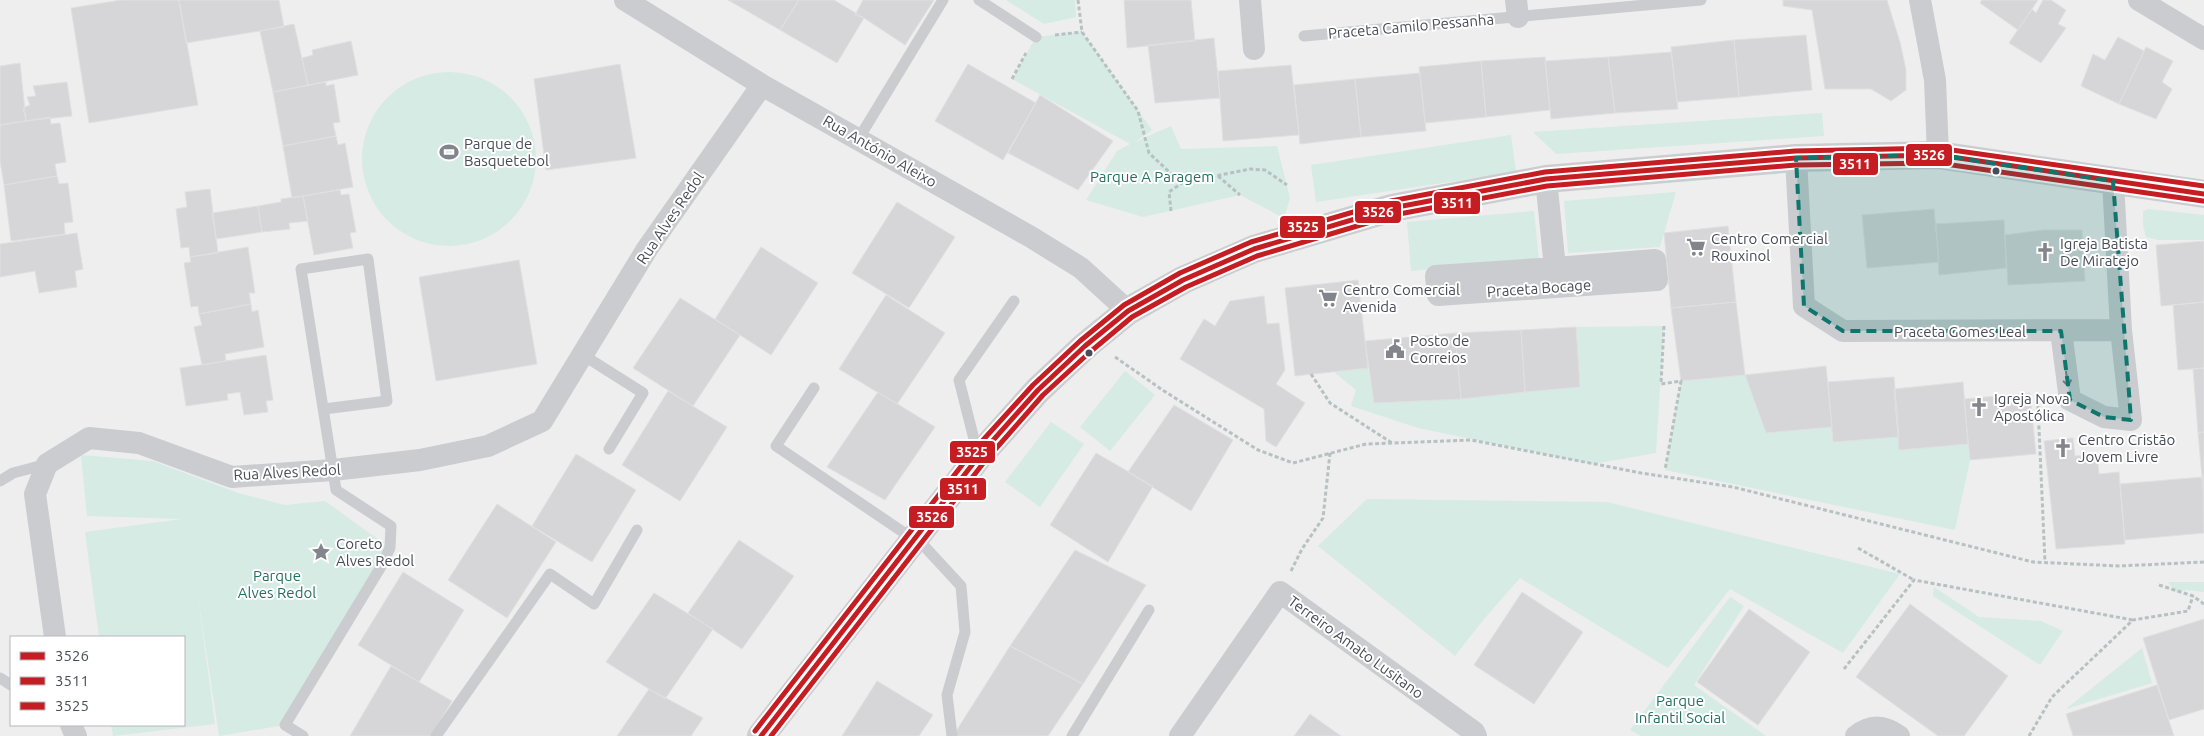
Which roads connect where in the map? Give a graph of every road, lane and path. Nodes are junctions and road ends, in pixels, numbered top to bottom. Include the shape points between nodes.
1 (625, 0) edge
2 (943, 0) edge
3 (979, 0) edge
4 (1078, 0) edge
5 (1250, 0) edge
6 (1701, 0) edge
7 (1920, 0) edge
8 (2139, 0) edge
9 (1666, 2) edge
10 (1517, 8) edge
11 (1304, 36) dead end
12 (1036, 37) dead end
13 (2204, 38) edge
14 (1254, 49) dead end
15 (762, 85) junction
16 (859, 138) junction
17 (1938, 155) junction
18 (1796, 158) junction
19 (1218, 176) junction
20 (1546, 179) junction
21 (2113, 181) junction
22 (1181, 183) junction
23 (1287, 185) dead end
24 (2204, 194) edge
25 (1240, 195) dead end
26 (1172, 211) dead end
27 (1555, 268) junction
28 (1014, 301) dead end
29 (1128, 311) junction
30 (1664, 326) dead end
31 (2121, 330) junction
32 (2061, 331) junction
33 (1085, 346) junction
34 (583, 355) junction
35 (1311, 374) dead end
36 (814, 388) dead end
37 (2038, 406) dead end
38 (324, 409) junction
39 (1393, 443) junction
40 (609, 449) dead end
41 (1330, 453) junction
42 (979, 456) junction
43 (47, 464) junction
44 (333, 470) junction
45 (1665, 470) dead end
46 (0, 481) edge
47 (637, 530) dead end
48 (914, 539) junction
49 (1858, 548) dead end
50 (1302, 549) dead end
51 (2045, 562) junction
52 (2204, 562) edge
53 (1914, 580) junction
54 (2159, 585) dead end
55 (2193, 596) junction
56 (2204, 604) edge
57 (1149, 610) dead end
58 (2134, 620) junction
59 (54, 636) edge
60 (1844, 669) dead end
61 (303, 736) edge
62 (436, 736) edge
63 (761, 736) edge
64 (952, 736) edge
65 (1072, 736) edge
66 (1180, 736) edge
67 (1476, 736) edge
68 (1856, 736) edge
69 (1899, 736) edge
70 (2029, 736) edge

1 - 15 street, Rua António Aleixo
2 - 16 lane
3 - 12 lane
4 - 22 path via 1082,32 1138,111 1149,153
5 - 14 street
6 - 9 lane, Praceta Camilo Pessanha
7 - 17 street via 1935,80
8 - 13 street
9 - 10 lane, Praceta Camilo Pessanha
10 - 11 lane, Praceta Camilo Pessanha
15 - 16 street, Rua António Aleixo
15 - 34 street, Rua Alves Redol via 647,249
16 - 29 street, Rua António Aleixo via 1081,268
17 - 18 street
17 - 21 street
18 - 20 street
18 - 32 street, Praceta Gomes Leal via 1804,306 1843,331
19 - 22 path
19 - 23 path via 1250,169 1265,170
19 - 25 path
20 - 27 street, Praceta Bocage
20 - 29 street via 1392,208 1264,246 1183,280
21 - 24 street
21 - 31 street
22 - 26 path via 1170,192
27 - 27 street, Praceta Bocage via 1436,276 1438,295 1656,280 1655,260
28 - 42 lane via 959,380
29 - 33 street
30 - 45 path via 1661,384 1681,381
31 - 32 street, Praceta Gomes Leal
32 -> 31 street via 2070,400 2104,417 2131,420
33 - 41 path via 1116,357 1258,450 1293,463
33 - 42 street via 1038,390
34 - 40 lane via 643,393
34 - 44 street, Rua Alves Redol via 542,421 488,446 420,460
35 - 39 path via 1330,404
36 - 48 lane via 776,446
37 - 51 path
38 - 38 lane via 387,401 368,259 301,269
38 - 44 lane
39 - 41 path via 1366,444
39 - 51 path via 1471,440 1733,487 1933,538 2033,562
41 - 50 path via 1323,518
42 - 48 street
43 - 44 street, Rua Alves Redol via 89,438 139,443 232,477
43 - 46 lane via 13,473
43 - 59 street via 35,494
44 - 61 lane via 336,490 391,526 390,548 285,725
47 - 62 lane via 594,604 550,574
48 - 63 street
48 - 64 lane via 925,546 961,586 965,632 947,695
49 - 53 path
51 - 52 path via 2119,566
53 - 58 path
53 - 60 path
54 - 55 path
55 - 56 path
55 - 58 path via 2188,611
57 - 65 lane
58 - 70 path via 2052,697
66 - 67 street, Terreiro Amato Lusitano via 1280,592
68 - 69 street via 1872,727 1882,726

